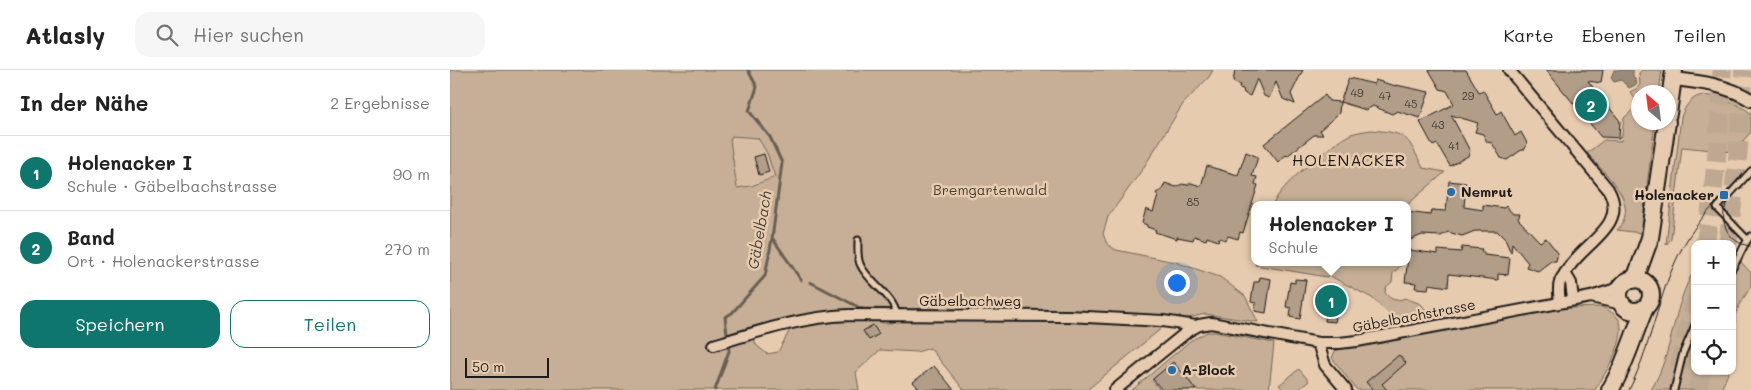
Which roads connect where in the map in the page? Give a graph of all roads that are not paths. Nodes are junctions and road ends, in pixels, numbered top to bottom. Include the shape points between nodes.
1 (1509, 70) edge
2 (1674, 74) edge
3 (1751, 100) edge
4 (1666, 130) edge
5 (1751, 172) edge
6 (1650, 238) junction
7 (1749, 238) edge
8 (858, 240) dead end
9 (1736, 264) edge
10 (1565, 273) junction
11 (1627, 283) junction
12 (1648, 287) junction
13 (1590, 297) junction
14 (1573, 299) junction
15 (1560, 302) junction
16 (1623, 305) junction
17 (1645, 308) junction
18 (897, 315) junction
19 (1196, 326) junction
20 (1693, 330) edge
21 (1635, 332) junction
22 (1318, 343) junction
23 (714, 345) dead end
24 (1115, 390) edge
25 (1346, 390) edge
26 (1610, 390) edge
27 (1674, 390) edge

1 - 10 street via 1612,196 1611,221
2 - 3 street via 1712,83
4 - 6 main road
5 - 7 lane via 1717,208
6 - 11 main road via 1637,274
6 - 12 main road via 1652,257
7 - 9 lane
8 - 18 lane via 861,266 893,305
10 - 14 street via 1571,283
10 - 15 street via 1560,281
11 - 12 main road via 1641,281
11 - 13 street, Gäbelbachstrasse
11 - 16 main road via 1619,295
12 - 17 main road via 1651,296
13 - 14 street, Gäbelbachstrasse
13 - 16 street, Gäbelbachstrasse
14 - 15 street, Gäbelbachstrasse
15 - 22 street, Gäbelbachstrasse via 1357,341
16 - 17 main road via 1636,311
16 - 21 main road
17 - 21 main road
18 - 19 street, Gäbelbachweg via 1068,316
18 - 23 street, Gäbelbachweg via 826,316 790,322
19 - 22 street, Gäbelbachstrasse via 1211,323
19 - 24 street
20 - 27 lane via 1683,353
21 - 26 main road via 1625,363
22 - 25 street via 1325,365

